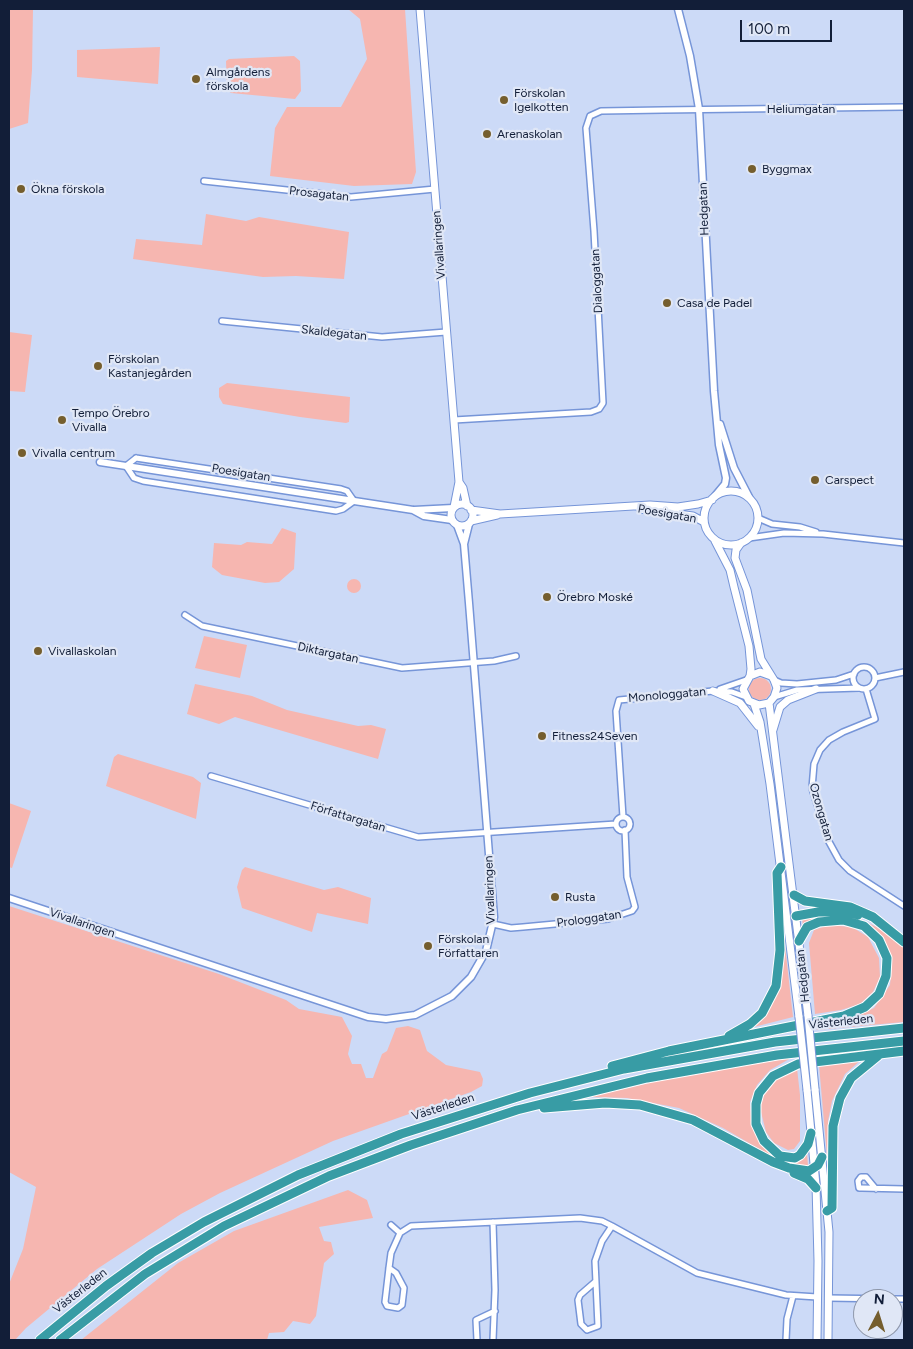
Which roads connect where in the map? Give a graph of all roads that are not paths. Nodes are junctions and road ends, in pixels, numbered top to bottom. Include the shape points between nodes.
1 (420, 9) edge
2 (678, 9) edge
3 (904, 107) edge
4 (699, 109) junction
5 (204, 181) dead end
6 (435, 190) junction
7 (222, 321) dead end
8 (446, 332) junction
9 (716, 412) junction
10 (454, 420) junction
11 (100, 462) dead end
12 (126, 466) junction
13 (459, 482) junction
14 (748, 497) junction
15 (713, 498) junction
16 (354, 501) junction
17 (454, 507) junction
18 (630, 507) junction
19 (469, 508) junction
20 (413, 510) junction
21 (500, 514) junction
22 (758, 518) junction
23 (454, 522) junction
24 (470, 522) junction
25 (704, 522) junction
26 (823, 534) junction
27 (713, 538) junction
28 (749, 538) junction
29 (741, 543) junction
30 (904, 543) edge
31 (464, 544) junction
32 (185, 615) dead end
33 (516, 656) dead end
34 (474, 662) junction
35 (904, 672) edge
36 (854, 674) junction
37 (748, 678) junction
38 (772, 678) junction
39 (874, 678) junction
40 (859, 688) junction
41 (816, 689) junction
42 (866, 689) junction
43 (713, 691) junction
44 (746, 697) junction
45 (772, 700) junction
46 (754, 704) junction
47 (762, 735) junction
48 (772, 736) junction
49 (211, 776) dead end
50 (624, 817) junction
51 (616, 824) junction
52 (625, 830) junction
53 (488, 833) junction
54 (782, 867) junction
55 (794, 895) junction
56 (9, 898) edge
57 (904, 906) edge
58 (864, 913) junction
59 (792, 917) junction
60 (493, 924) junction
61 (799, 940) junction
62 (904, 942) edge
63 (904, 1028) edge
64 (722, 1040) junction
65 (904, 1041) edge
66 (904, 1051) edge
67 (881, 1054) junction
68 (570, 1083) junction
69 (539, 1105) junction
70 (811, 1133) junction
71 (822, 1157) junction
72 (789, 1168) junction
73 (814, 1168) junction
74 (816, 1186) junction
75 (876, 1188) dead end
76 (904, 1190) edge
77 (827, 1211) junction
78 (493, 1222) junction
79 (391, 1225) dead end
80 (612, 1226) junction
81 (400, 1233) junction
82 (389, 1268) junction
83 (595, 1282) junction
84 (793, 1296) junction
85 (817, 1297) junction
86 (829, 1298) junction
87 (853, 1298) edge
88 (494, 1311) junction
89 (40, 1340) edge
90 (60, 1340) edge
91 (478, 1340) edge
92 (493, 1340) edge
93 (786, 1340) edge
94 (816, 1340) edge
95 (828, 1340) edge

1 - 6 main road, Vivallaringen
2 - 4 street, Hedgatan
3 - 4 street, Heliumgatan
4 - 9 street, Hedgatan
4 - 10 street, Dialoggatan via 601,112 590,116 586,128 603,380 603,403 599,409
5 - 6 street, Prosagatan via 351,197
6 - 8 main road, Vivallaringen
7 - 8 street, Skaldegatan via 382,338
8 - 10 main road, Vivallaringen
9 - 14 street, Hedgatan via 734,468
9 - 15 street, Hedgatan via 718,445 726,478
10 - 13 main road, Vivallaringen
11 - 12 street, Poesigatan
12 - 16 street, Poesigatan
12 - 16 street, Poesigatan via 136,458 150,459 341,489 347,491
12 - 16 street, Poesigatan via 134,478 143,481 336,511 343,510
13 - 17 main road, Vivallaringen
13 - 19 main road, Vivallaringen
14 - 15 main road via 733,490
14 - 22 main road via 754,503
15 - 18 main road, Poesigatan via 678,507
15 - 25 main road via 705,511
16 - 20 street, Poesigatan
17 - 19 main road via 460,504
17 - 20 street, Poesigatan
17 - 23 main road via 450,514
18 - 21 main road, Poesigatan
18 - 25 main road, Poesigatan via 693,516
19 - 21 main road, Poesigatan
19 - 24 main road
20 - 23 street, Poesigatan via 424,516
21 - 24 main road, Poesigatan
22 - 26 street
22 - 28 main road
23 - 24 main road via 462,526
23 - 31 street, Vivallaringen
24 - 31 street, Vivallaringen
25 - 27 main road
26 - 28 street via 773,533
26 - 30 street
27 - 29 main road via 730,545
27 - 37 main road via 730,570 749,646 752,669
28 - 29 main road
29 - 38 main road via 735,558 747,590 761,659
31 - 34 street, Vivallaringen
32 - 34 street, Diktargatan via 202,626 395,668
33 - 34 street, Diktargatan
34 - 53 street, Vivallaringen
35 - 39 street
36 - 38 street via 836,680 797,684 781,683
36 - 39 street via 865,668 872,671
36 - 40 street via 853,681
37 - 38 main road via 760,672
37 - 43 street, Monologgatan
37 - 44 main road via 744,689
38 - 45 main road via 777,688
39 - 42 street via 873,684
40 - 41 street
40 - 42 street
41 - 45 street via 788,691
41 - 48 main road via 794,696 780,707
42 - 57 street, Ozongatan via 875,719 829,740 814,764 812,788 828,840 839,860 850,872
43 - 44 street, Monologgatan
43 - 47 main road via 740,703 755,720
43 - 50 street, Monologgatan via 623,698 618,702
44 - 46 main road
45 - 46 main road
45 - 48 main road, Hedgatan
46 - 47 main road, Hedgatan
47 - 54 main road, Hedgatan
48 - 55 main road, Hedgatan
49 - 53 street, Författargatan via 410,836
50 - 51 street
50 - 52 street via 629,823
51 - 52 street
51 - 53 street
52 - 60 street, Prologgatan via 627,882 635,907 632,911 608,919 523,927
53 - 60 street, Vivallaringen
54 - 59 main road, Hedgatan
54 - 64 highway via 777,873 779,968 773,994 756,1019
55 - 58 highway via 805,901 840,904
55 - 59 main road, Hedgatan
56 - 60 street, Vivallaringen via 345,1012 380,1019 416,1015 452,996 479,964
58 - 59 highway via 818,912
58 - 62 highway
59 - 61 main road, Hedgatan
59 - 70 main road, Hedgatan, bridge
61 - 64 highway via 808,928 818,922 843,920 864,926 879,940 886,958 886,976 879,994 865,1007 844,1016
61 - 71 main road, Hedgatan, bridge
63 - 68 highway, Västerleden via 732,1049 633,1067
64 - 68 highway via 584,1074
65 - 69 highway, Västerleden via 701,1067
66 - 67 highway
67 - 70 highway via 798,1064 782,1070 765,1084 757,1099 755,1115 760,1133 771,1149 780,1156 794,1158 808,1144
67 - 77 highway via 856,1072 840,1098 833,1126 832,1208
68 - 89 highway, Västerleden via 475,1109 401,1134 254,1195 152,1253
69 - 72 highway via 544,1108 613,1103 665,1111 707,1126
69 - 90 highway, Västerleden via 411,1145 329,1176 261,1207 167,1259
70 - 73 main road, Hedgatan
71 - 73 highway
71 - 77 main road, Hedgatan
72 - 73 highway via 804,1171
72 - 74 highway
73 - 74 main road, Hedgatan
74 - 85 main road, Hedgatan
75 - 76 street
77 - 86 main road, Hedgatan
78 - 80 street via 580,1218
78 - 81 street via 418,1224
78 - 88 street
79 - 81 street
80 - 83 street via 596,1254
80 - 84 street via 697,1273
81 - 82 street via 393,1245
82 - 82 street via 396,1273 404,1288 402,1305 398,1308 387,1306 385,1302
83 - 83 street via 598,1326 587,1330 581,1324 578,1300
84 - 85 street
84 - 93 street
85 - 86 main road
85 - 94 main road, Hedgatan
86 - 87 street
86 - 95 main road, Hedgatan
88 - 91 street via 476,1320
88 - 92 street

